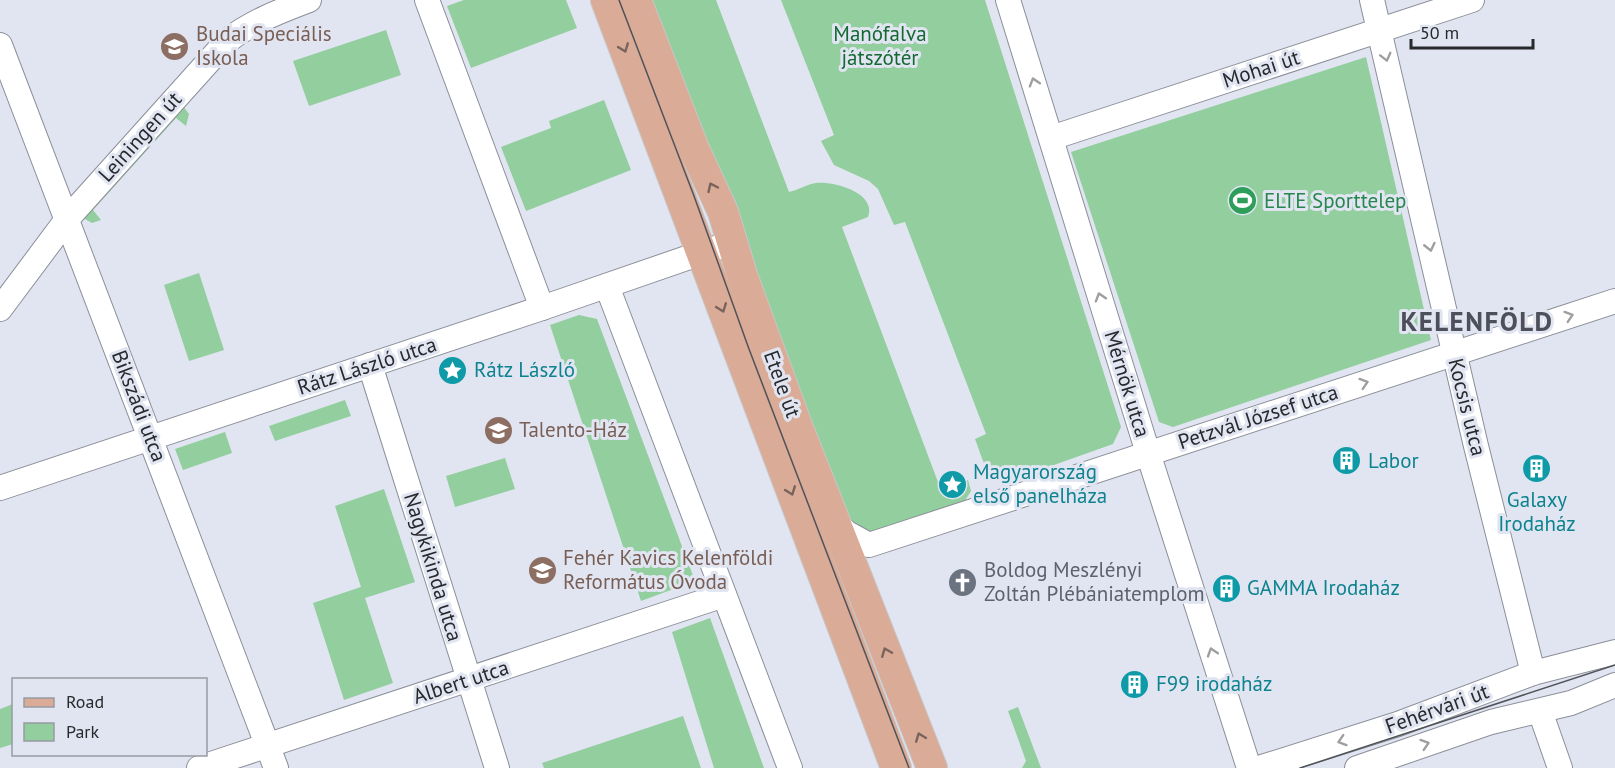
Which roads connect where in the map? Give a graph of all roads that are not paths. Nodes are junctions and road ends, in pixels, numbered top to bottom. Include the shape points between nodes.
1 (309, 0) edge
2 (427, 0) edge
3 (606, 0) edge
4 (636, 0) edge
5 (1008, 0) edge
6 (1372, 0) edge
7 (1472, 0) edge
8 (1379, 30) junction
9 (0, 45) edge
10 (8, 89) edge
11 (1051, 138) junction
12 (68, 218) junction
13 (733, 242) junction
14 (701, 254) junction
15 (607, 286) junction
16 (1615, 301) edge
17 (542, 308) junction
18 (0, 309) edge
19 (1453, 353) junction
20 (370, 365) junction
21 (152, 437) junction
22 (1148, 453) junction
23 (0, 488) edge
24 (835, 524) junction
25 (868, 546) junction
26 (862, 590) junction
27 (724, 595) junction
28 (1615, 652) edge
29 (1533, 674) junction
30 (469, 680) junction
31 (1615, 685) edge
32 (1540, 711) junction
33 (267, 745) junction
34 (199, 768) edge
35 (276, 768) edge
36 (497, 768) edge
37 (790, 768) edge
38 (896, 768) edge
39 (932, 768) edge
40 (1249, 768) edge
41 (1259, 768) edge
42 (1357, 768) edge
43 (1560, 768) edge

1 - 12 street, Leiningen út via 243,28 227,41
2 - 17 street
3 -> 14 main road, Etele út
13 -> 4 main road, Etele út
11 -> 5 street, Mérnök utca
6 - 8 street, Kocsis utca
7 - 8 street, Mohai út
8 - 11 street, Mohai út
8 -> 19 street, Kocsis utca
9 - 10 street, Bikszádi utca
10 - 12 street, Bikszádi utca
22 -> 11 street, Mérnök utca
12 - 18 street, Leiningen út
12 - 21 street, Bikszádi utca
13 - 14 street, Rátz László utca
13 - 24 main road, Etele út
14 - 15 street, Rátz László utca
14 -> 38 main road, Etele út
15 - 17 street, Rátz László utca
15 - 27 street
19 -> 16 street, Petzvál József utca
17 - 20 street, Rátz László utca
22 -> 19 street, Petzvál József utca
19 - 29 street, Kocsis utca
20 - 21 street, Rátz László utca
20 - 30 street, Nagykikinda utca
21 - 23 street, Rátz László utca
21 - 33 street, Bikszádi utca
22 - 25 street, Petzvál József utca
40 -> 22 street, Mérnök utca
24 - 25 street
24 - 26 main road, Etele út
25 - 26 street
39 -> 26 main road, Etele út
27 - 30 street, Albert utca
27 - 37 street
28 - 29 street, Fehérvári út
29 -> 41 street, Fehérvári út via 1398,724
30 - 33 street, Albert utca
30 - 36 street, Nagykikinda utca
31 - 32 street, Fehérvári út
42 -> 32 street, Fehérvári út via 1491,722
32 - 43 street
33 - 34 street, Albert utca
33 - 35 street, Bikszádi utca

